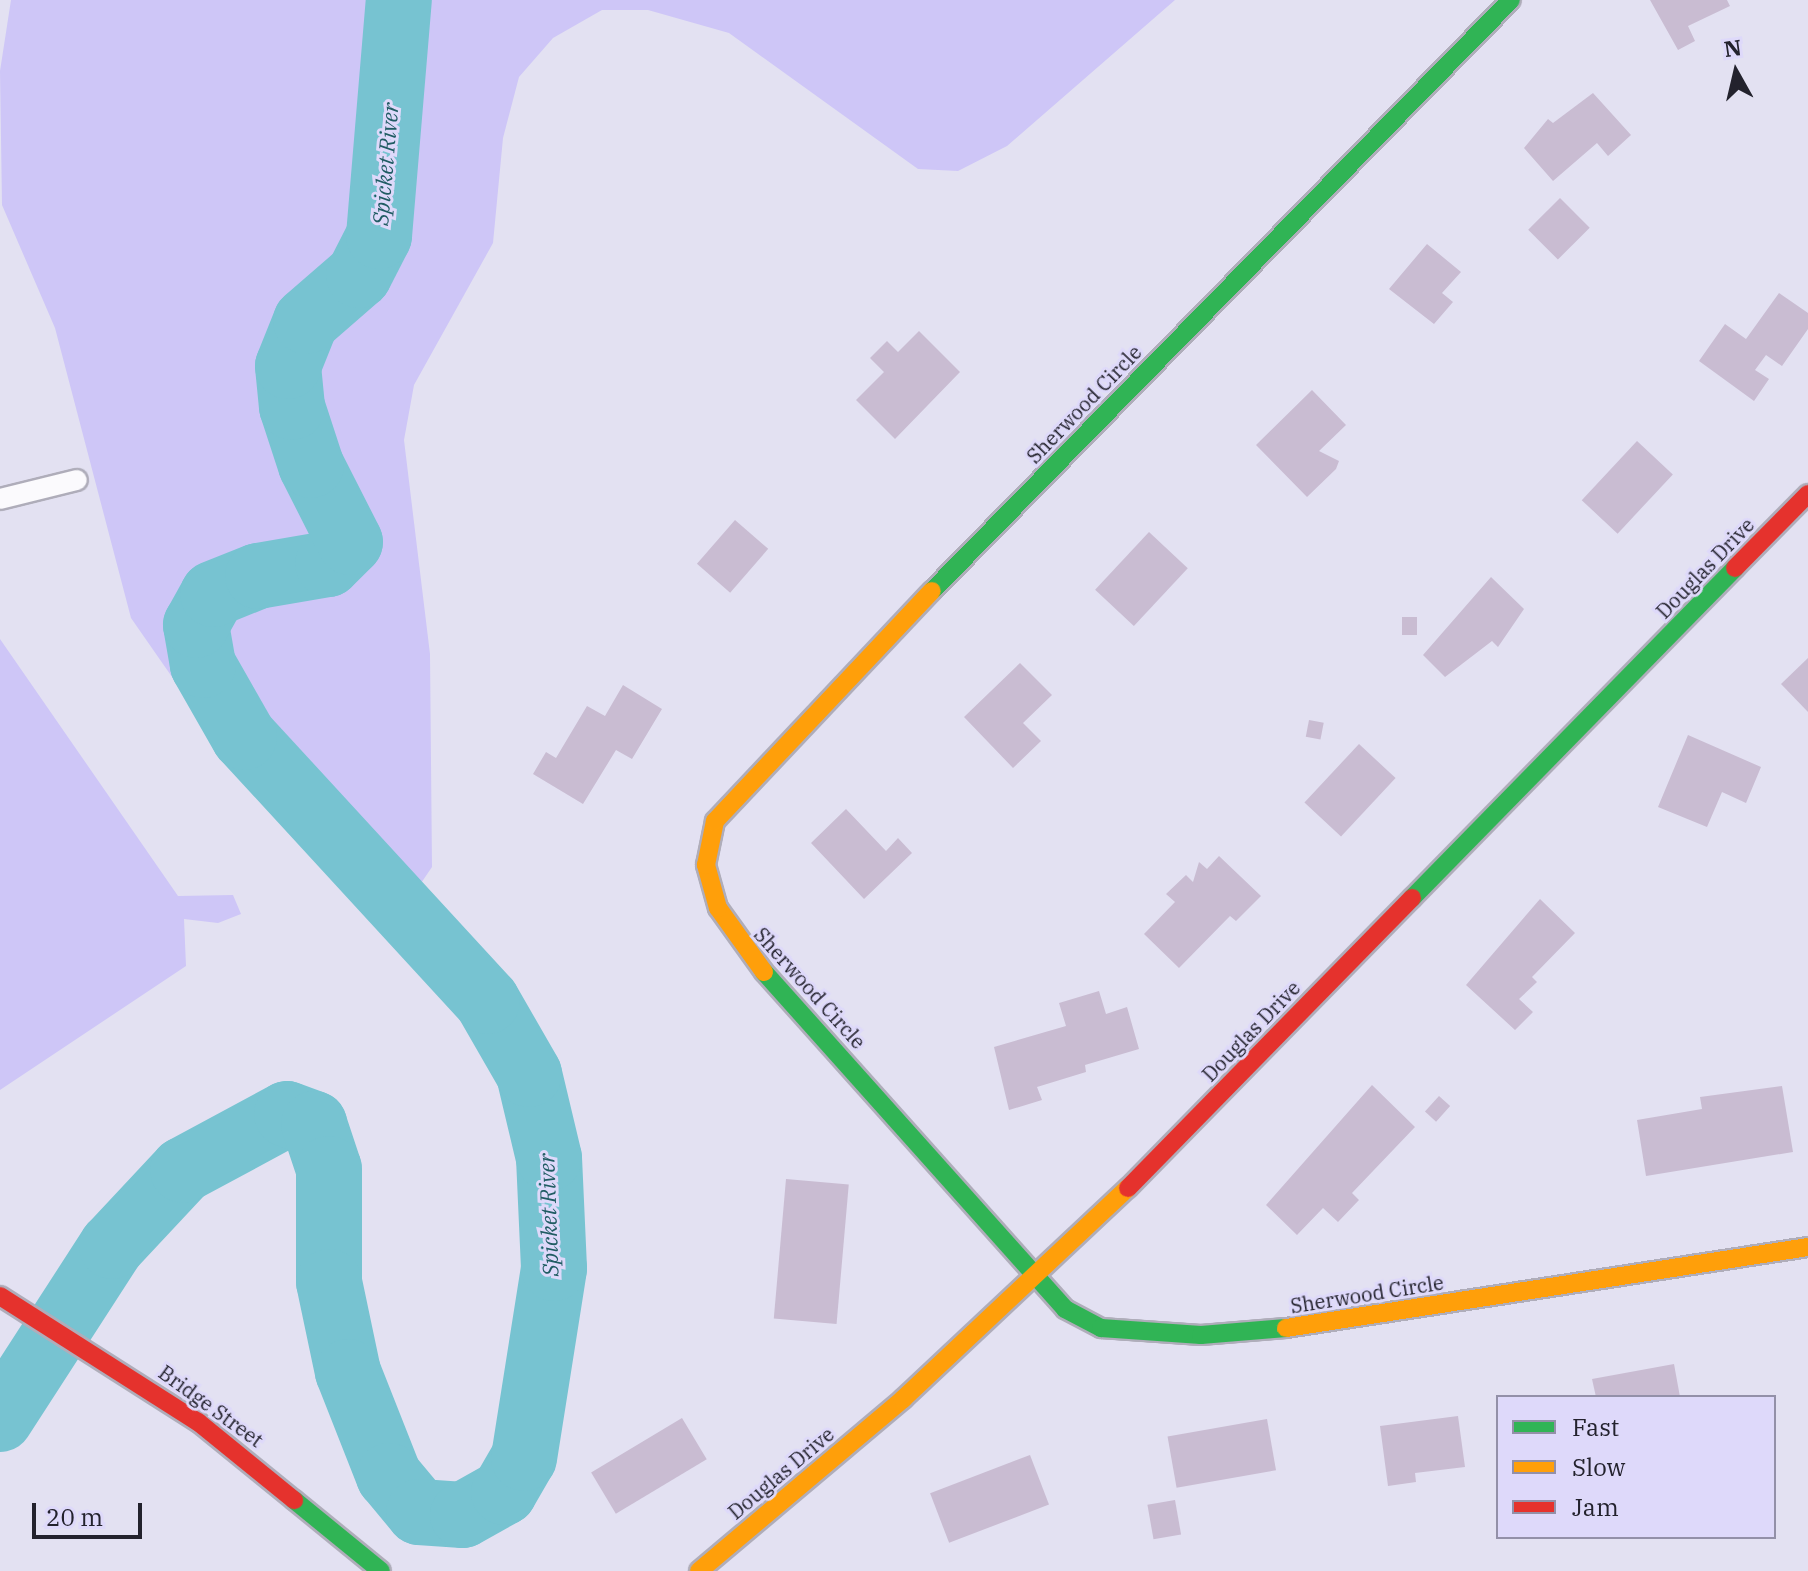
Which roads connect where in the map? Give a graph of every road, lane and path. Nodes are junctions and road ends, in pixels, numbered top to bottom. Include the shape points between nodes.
1 (1511, 0) edge
2 (77, 480) dead end
3 (1808, 494) edge
4 (0, 499) edge
5 (1808, 1247) edge
6 (1035, 1277) junction
7 (0, 1296) edge
8 (381, 1571) edge
9 (699, 1571) edge

1 - 6 street, Sherwood Circle via 715,821 706,865 718,908 739,943
2 - 4 lane
3 - 6 street, Douglas Drive
5 - 6 street, Sherwood Circle via 1201,1335 1101,1328 1065,1309
6 - 9 street, Douglas Drive
7 - 8 street, Bridge Street via 221,1439

